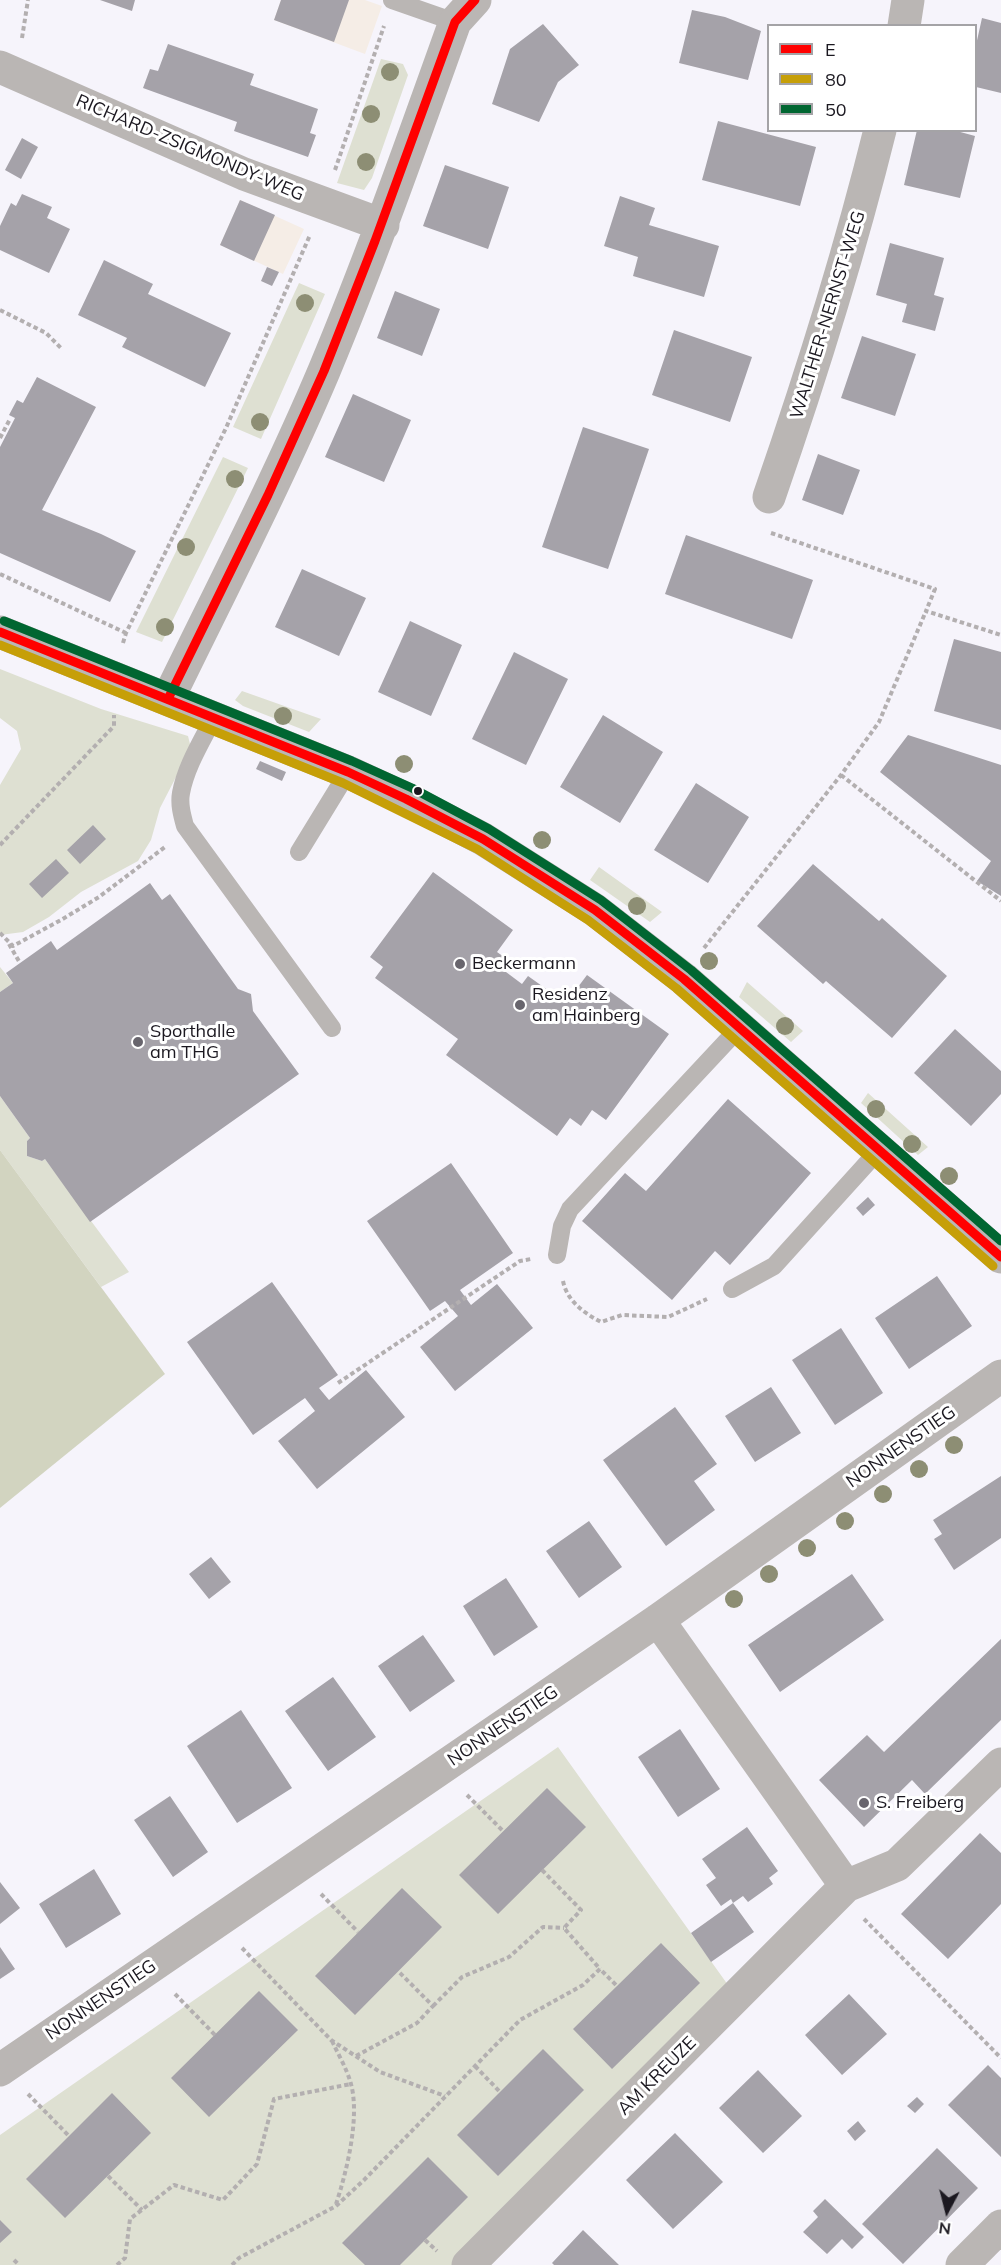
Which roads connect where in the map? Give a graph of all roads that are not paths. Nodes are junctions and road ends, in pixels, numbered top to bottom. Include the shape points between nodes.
1 (392, 0) edge
2 (908, 0) edge
3 (465, 11) edge
4 (904, 24) edge
5 (0, 67) edge
6 (880, 132) edge
7 (382, 225) junction
8 (769, 497) road end
9 (0, 632) edge
10 (168, 699) junction
11 (214, 717) junction
12 (348, 772) junction
13 (299, 852) dead end
14 (740, 1027) junction
15 (332, 1028) dead end
16 (879, 1150) junction
17 (557, 1255) road end
18 (1001, 1257) edge
19 (732, 1289) road end
20 (1001, 1376) edge
21 (658, 1620) junction
22 (1001, 1764) edge
23 (846, 1886) junction
24 (1, 2069) edge
25 (1001, 2226) edge
26 (468, 2265) edge
27 (962, 2265) edge

1 - 3 lane
2 - 4 street
3 - 7 street
5 - 7 street, RICHARD-ZSIGMONDY-WEG via 244,174
6 - 8 street, WALTHER-NERNST-WEG via 855,230
7 - 10 street via 285,459
9 - 10 street
10 - 11 street
11 - 12 street
11 - 15 lane via 181,793 184,826
12 - 13 lane
12 - 14 street via 483,839 595,910
14 - 16 street
14 - 17 lane via 570,1209 562,1226
16 - 18 street
16 - 19 lane via 774,1266
20 - 21 street, NONNENSTIEG
21 - 23 street
21 - 24 street, NONNENSTIEG
22 - 23 street, AM KREUZE via 897,1865
23 - 26 street, AM KREUZE
25 - 27 street

